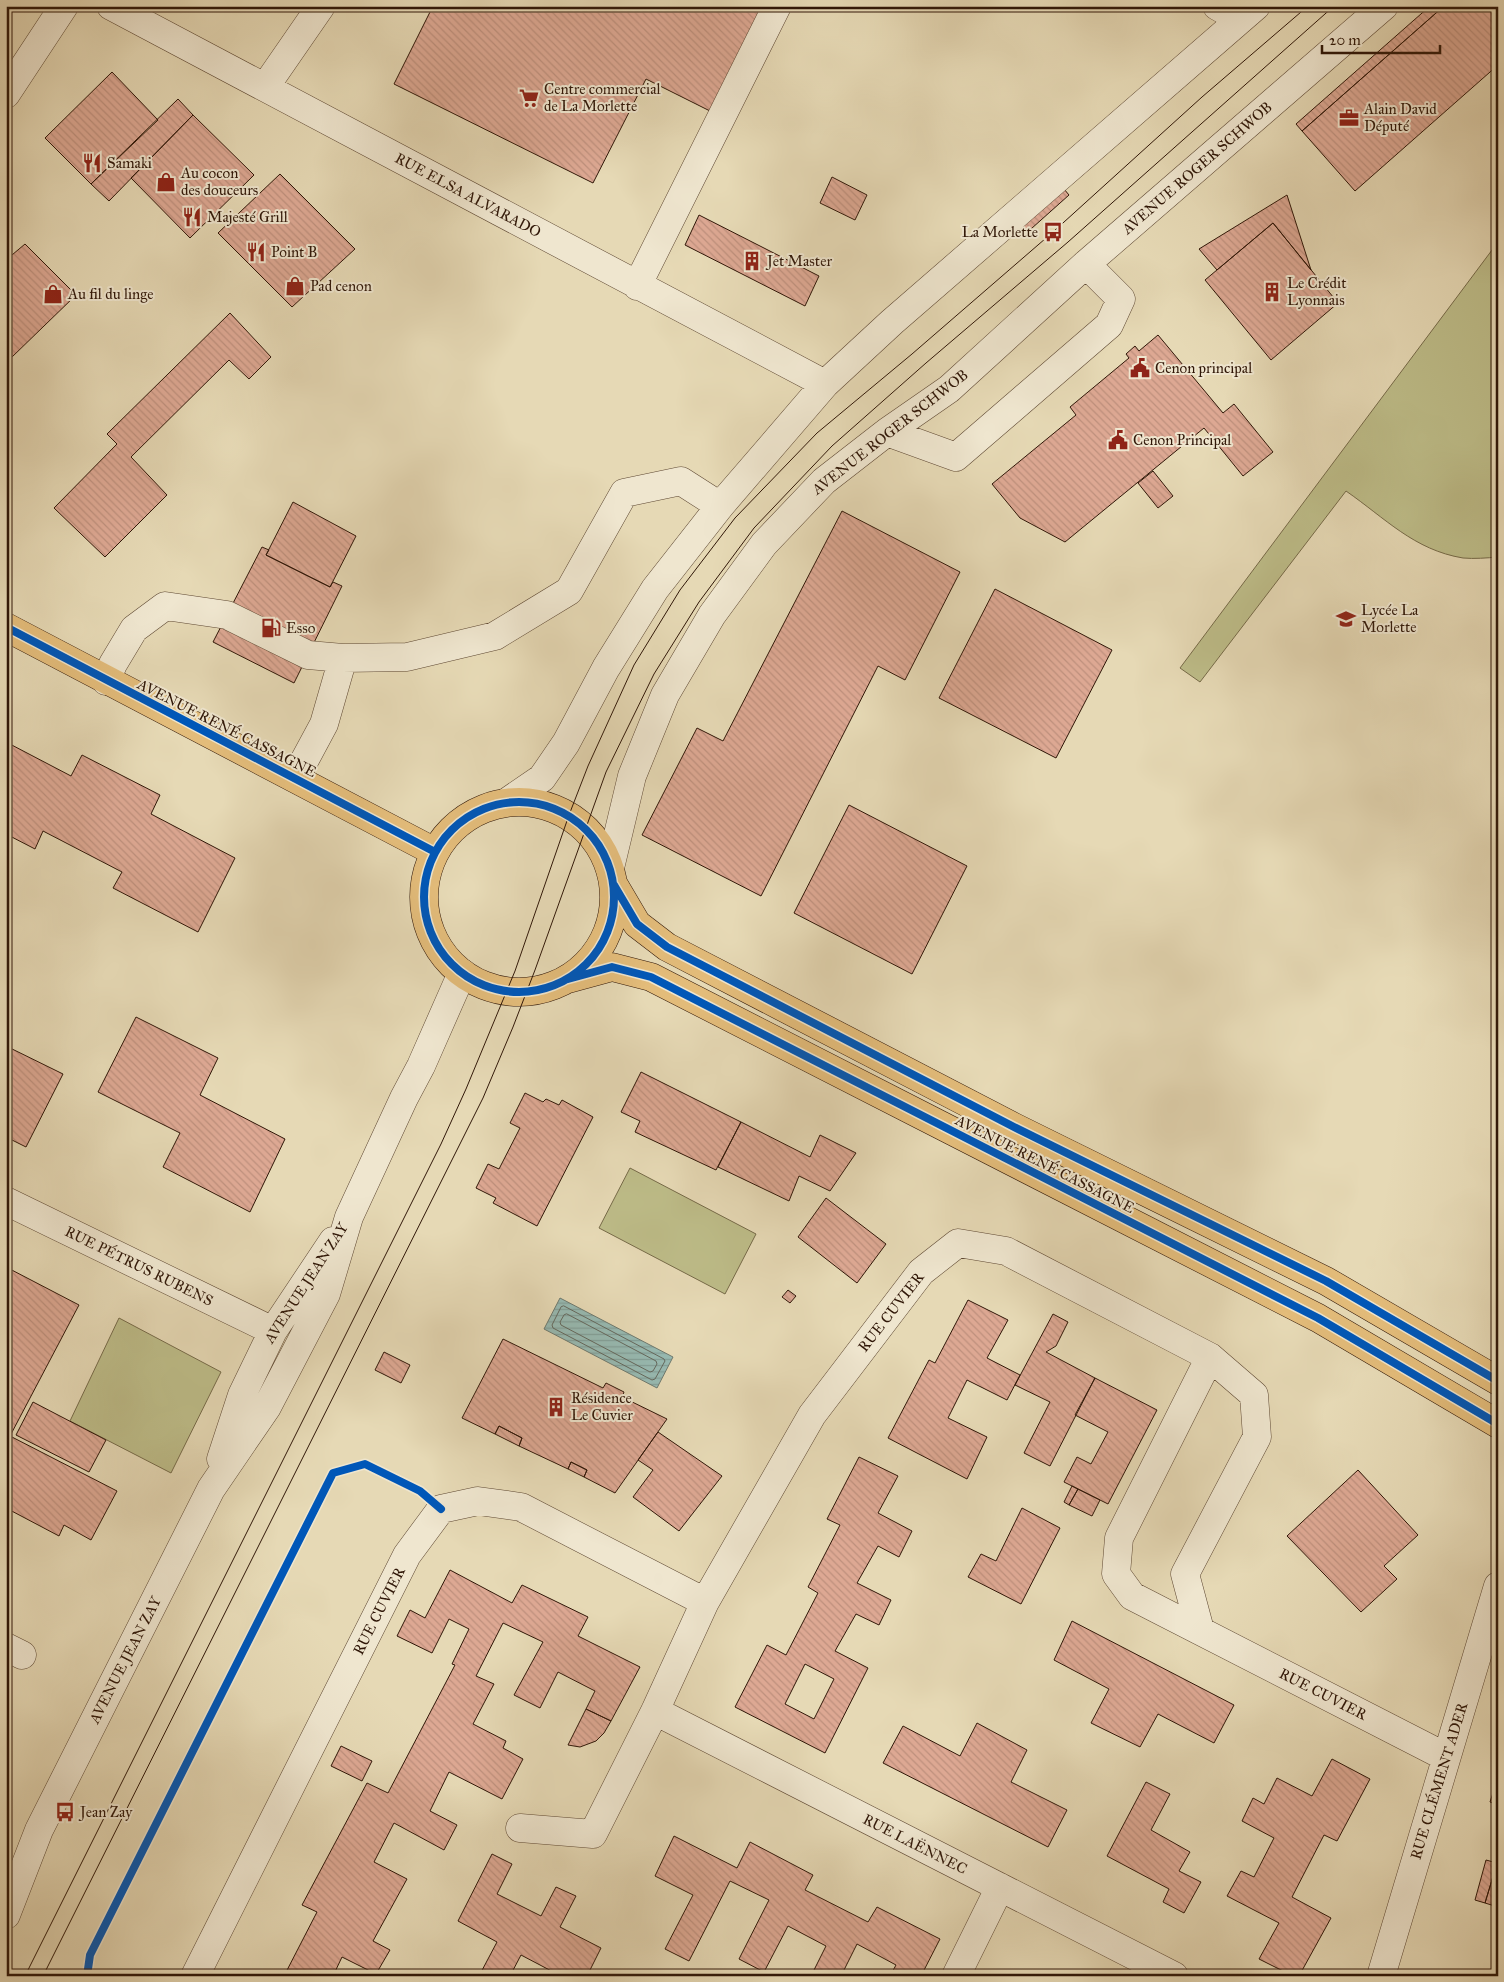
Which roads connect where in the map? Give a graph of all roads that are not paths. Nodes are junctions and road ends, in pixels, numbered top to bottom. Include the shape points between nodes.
1 (64, 6) edge
2 (111, 6) edge
3 (321, 6) edge
4 (777, 6) edge
5 (1384, 6) edge
6 (1237, 11) edge
7 (265, 87) junction
8 (6, 94) edge
9 (1086, 264) junction
10 (637, 286) junction
11 (825, 384) junction
12 (888, 432) junction
13 (720, 506) junction
14 (6, 628) edge
15 (343, 658) junction
16 (106, 681) junction
17 (295, 778) junction
18 (507, 802) junction
19 (435, 852) junction
20 (612, 876) junction
21 (462, 973) junction
22 (568, 979) junction
23 (6, 1201) edge
24 (349, 1217) junction
25 (272, 1331) junction
26 (1210, 1357) junction
27 (1498, 1381) edge
28 (1498, 1424) edge
29 (212, 1489) junction
30 (1498, 1586) edge
31 (705, 1602) junction
32 (1200, 1630) junction
33 (655, 1712) junction
34 (1446, 1756) junction
35 (520, 1828) dead end
36 (39, 1830) junction
37 (6, 1873) edge
38 (1000, 1887) junction
39 (6, 1915) edge
40 (195, 1976) edge
41 (956, 1976) edge
42 (1174, 1976) edge
43 (1381, 1976) edge

1 - 8 street
2 - 7 street, RUE ELSA ALVARADO
3 - 7 street
4 - 10 street
5 - 9 street, AVENUE ROGER SCHWOB
6 - 11 street
7 - 10 street, RUE ELSA ALVARADO
9 - 12 street, AVENUE ROGER SCHWOB via 949,388
9 - 12 street via 1120,300 1109,325 956,457
10 - 11 street, RUE ELSA ALVARADO
11 - 13 street
12 - 20 street, AVENUE ROGER SCHWOB via 818,487 764,544 712,615 665,695 632,776
13 - 15 street via 681,481 624,493 569,590 495,636 407,657
13 - 18 street via 655,589 606,668 566,743 542,778
14 - 16 main road, AVENUE RENÉ CASSAGNE
15 - 16 street via 308,654 227,614 165,606 134,629
15 - 17 street via 324,724
16 - 17 main road, AVENUE RENÉ CASSAGNE
17 - 19 main road, AVENUE RENÉ CASSAGNE
18 - 19 main road, AVENUE RENÉ CASSAGNE via 478,811 453,828
18 - 20 main road, AVENUE RENÉ CASSAGNE via 539,803 586,826 601,847
19 - 21 main road, AVENUE RENÉ CASSAGNE via 426,877 424,904 430,931 443,954
20 - 22 main road via 613,913 604,939 589,962
20 - 27 main road, AVENUE RENÉ CASSAGNE via 637,924 666,947 1014,1127 1326,1281
21 - 22 main road, AVENUE RENÉ CASSAGNE via 483,985 506,991 538,990
21 - 24 street, AVENUE JEAN ZAY
22 - 28 main road, AVENUE RENÉ CASSAGNE via 612,967 651,977 1318,1318
23 - 25 street, RUE PÉTRUS RUBENS
24 - 25 street, AVENUE JEAN ZAY
24 - 29 street, AVENUE JEAN ZAY via 326,1294 268,1408
25 - 29 street, AVENUE JEAN ZAY via 242,1396
26 - 31 street, RUE CUVIER via 1006,1251 958,1243 921,1272 812,1415
26 - 32 street, RUE CUVIER via 1254,1395 1256,1437 1185,1574
26 - 32 street, RUE CUVIER via 1118,1538 1116,1574 1132,1596
29 - 36 street, AVENUE JEAN ZAY
30 - 34 street, RUE CLÉMENT ADER
31 - 33 street, RUE CUVIER
31 - 40 street, RUE CUVIER via 521,1507 478,1501 441,1509 407,1555
32 - 34 street, RUE CUVIER
33 - 35 street, RUE CUVIER via 592,1834
33 - 38 street, RUE LAËNNEC
34 - 43 street, RUE CLÉMENT ADER
36 - 37 street, AVENUE JEAN ZAY
36 - 39 street, AVENUE JEAN ZAY
38 - 41 street
38 - 42 street, RUE LAËNNEC

